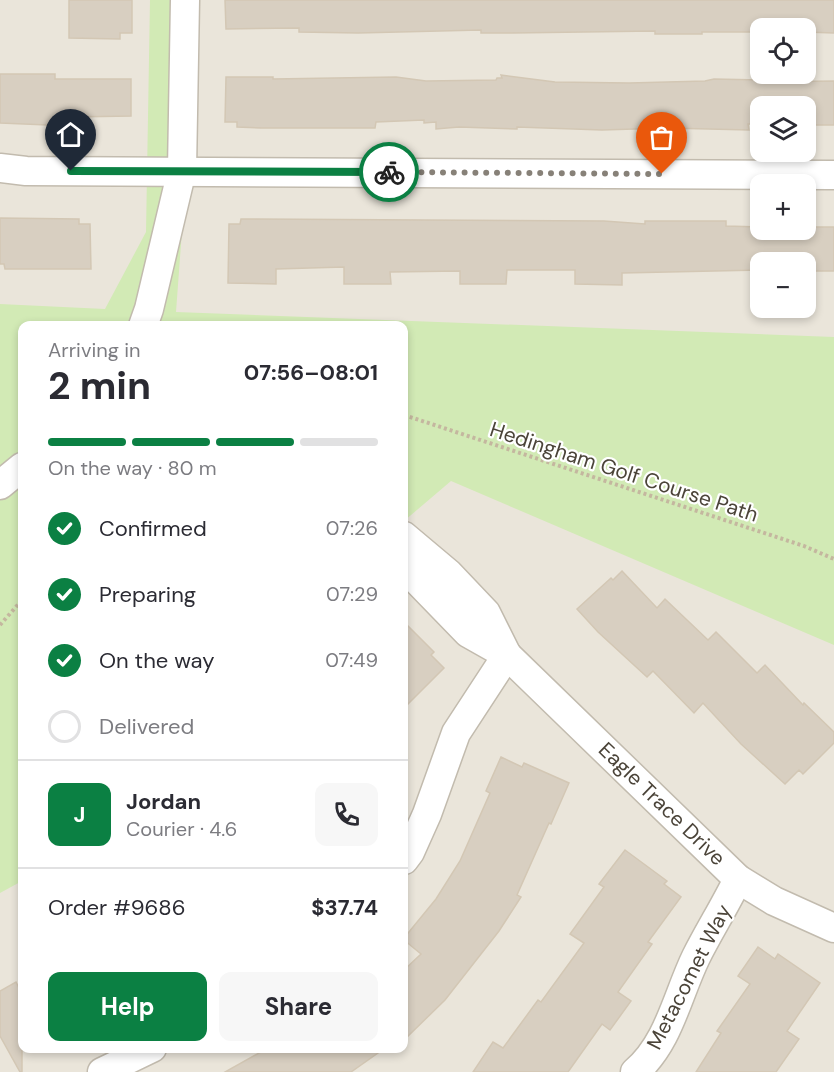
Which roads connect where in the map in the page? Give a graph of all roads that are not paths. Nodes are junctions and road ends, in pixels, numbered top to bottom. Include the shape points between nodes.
1 (185, 0) edge
2 (0, 168) edge
3 (182, 170) junction
4 (834, 175) edge
5 (145, 321) edge
6 (18, 470) edge
7 (0, 485) edge
8 (408, 539) edge
9 (408, 571) edge
10 (507, 655) junction
11 (408, 855) edge
12 (738, 879) junction
13 (834, 928) edge
14 (142, 1053) edge
15 (102, 1072) edge
16 (635, 1072) edge

1 - 3 street
2 - 3 street
3 - 4 street
3 - 5 street
6 - 7 street
8 - 10 street, Eagle Trace Drive via 448,573 486,613
9 - 10 street, Eagle Trace Drive via 468,633
10 - 11 street via 456,733
10 - 12 street, Eagle Trace Drive
12 - 13 street, Eagle Trace Drive via 774,901
12 - 16 street, Metacomet Way via 696,958 661,1040
14 - 15 street

